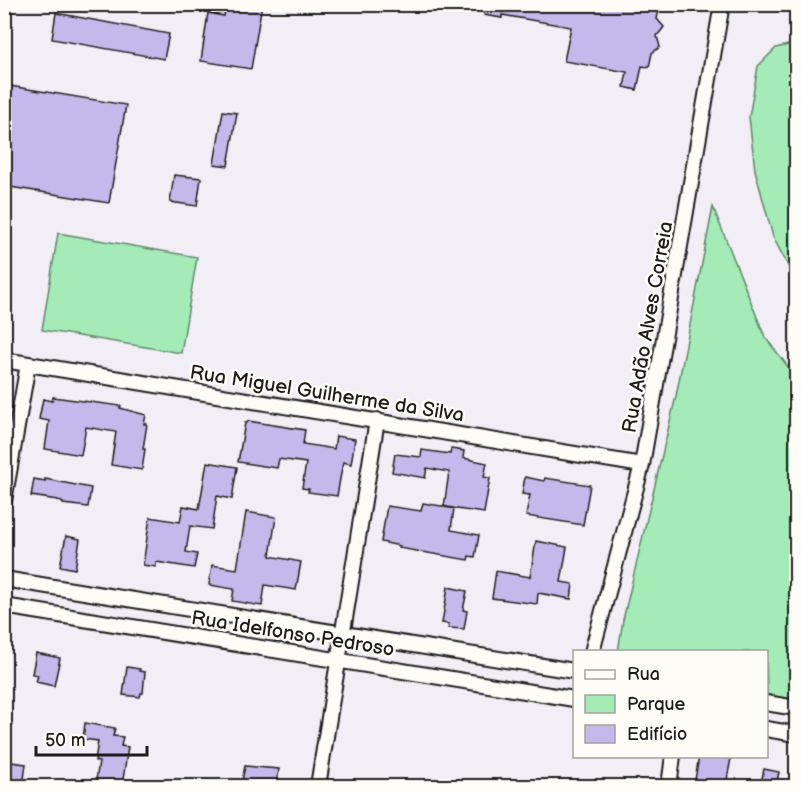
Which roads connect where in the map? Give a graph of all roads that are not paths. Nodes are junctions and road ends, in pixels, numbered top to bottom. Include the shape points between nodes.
1 (723, 4) edge
2 (4, 360) edge
3 (28, 364) junction
4 (377, 420) junction
5 (642, 465) junction
6 (4, 501) edge
7 (4, 579) edge
8 (4, 606) edge
9 (343, 633) junction
10 (592, 650) edge
11 (339, 660) junction
12 (573, 671) edge
13 (573, 699) edge
14 (768, 703) edge
15 (796, 708) edge
16 (768, 729) edge
17 (796, 734) edge
18 (673, 758) edge
19 (318, 786) edge
20 (669, 786) edge

1 - 5 street, Rua Adão Alves Correia
2 - 3 street, Rua Miguel Guilherme da Silva
3 - 4 street, Rua Miguel Guilherme da Silva
3 - 6 street
4 - 5 street, Rua Miguel Guilherme da Silva
4 - 9 street
5 - 10 street, Rua Adão Alves Correia
7 - 9 street, Rua Idelfonso Pedroso
8 - 11 street, Rua Idelfonso Pedroso
9 - 11 street
9 - 12 street, Rua Idelfonso Pedroso
11 - 13 street, Rua Idelfonso Pedroso
11 - 19 street
14 - 15 street
16 - 17 street
18 - 20 street

